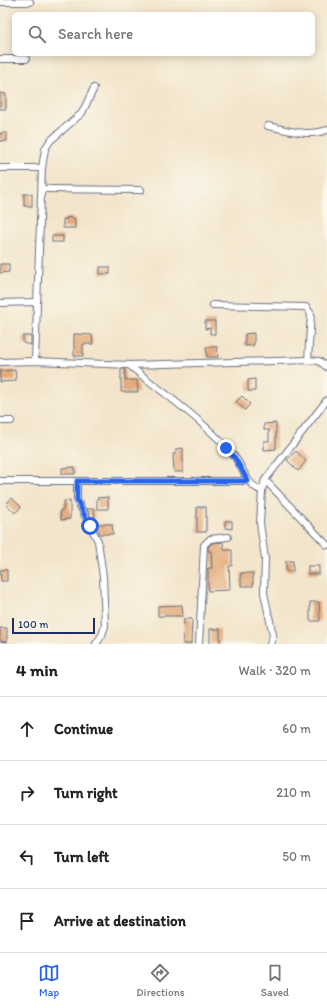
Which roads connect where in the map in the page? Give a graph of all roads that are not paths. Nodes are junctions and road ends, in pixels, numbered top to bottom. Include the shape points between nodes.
1 (0, 2) edge
2 (30, 2) dead end
3 (0, 59) edge
4 (26, 59) dead end
5 (94, 88) dead end
6 (268, 126) dead end
7 (327, 130) edge
8 (0, 168) edge
9 (42, 168) junction
10 (43, 189) junction
11 (141, 190) dead end
12 (37, 302) junction
13 (0, 303) edge
14 (213, 305) dead end
15 (308, 360) junction
16 (35, 361) junction
17 (0, 362) edge
18 (129, 365) junction
19 (327, 367) edge
20 (327, 400) edge
21 (0, 420) edge
22 (11, 421) dead end
23 (265, 480) junction
24 (0, 481) edge
25 (77, 481) junction
26 (248, 481) junction
27 (262, 491) junction
28 (228, 537) dead end
29 (327, 545) edge
30 (96, 644) edge
31 (199, 644) edge
32 (270, 644) edge

1 - 2 street
3 - 4 street
5 - 9 street via 82,113 50,141 45,149
6 - 7 street via 307,134
8 - 9 street
9 - 10 street
10 - 11 street
10 - 12 street
12 - 13 street
12 - 16 street
14 - 15 street via 306,307 311,314
15 - 18 street
15 - 19 street via 319,361
16 - 17 street
16 - 18 street
18 - 26 street via 226,448
20 - 23 street
21 - 22 street
23 - 27 street
23 - 29 street
24 - 25 street
25 - 26 street
25 - 30 street via 77,500 98,541 103,577 105,626
26 - 27 street
27 - 32 street via 260,523 265,559 264,593 274,635
28 - 31 street via 210,539 204,545

